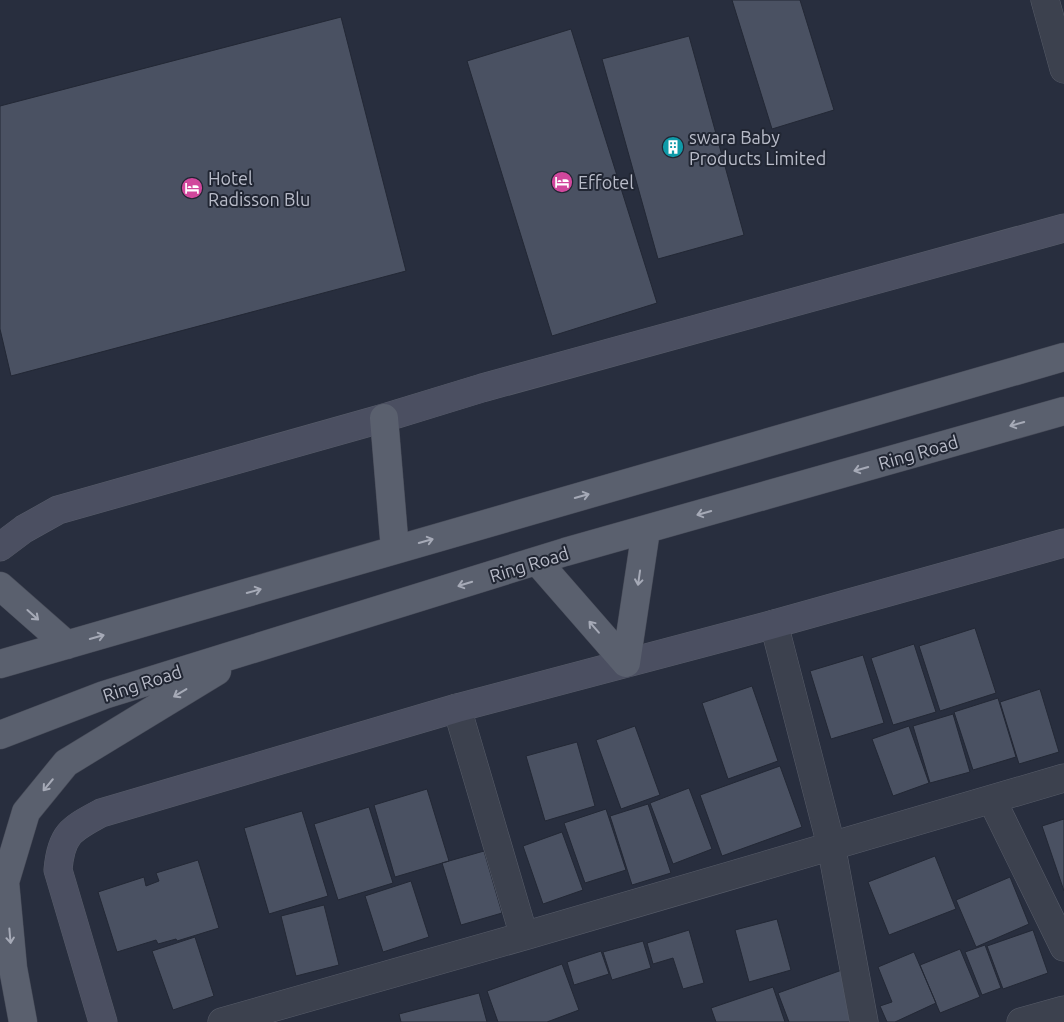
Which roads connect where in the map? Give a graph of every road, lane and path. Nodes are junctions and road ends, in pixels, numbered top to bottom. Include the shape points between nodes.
1 (1045, 0) edge
2 (1064, 69) edge
3 (1064, 228) edge
4 (1064, 357) edge
5 (1064, 411) edge
6 (384, 418) junction
7 (646, 530) junction
8 (1064, 543) edge
9 (0, 547) edge
10 (395, 550) junction
11 (537, 561) junction
12 (0, 586) edge
13 (774, 624) junction
14 (67, 645) junction
15 (252, 649) junction
16 (626, 663) junction
17 (0, 664) edge
18 (457, 708) junction
19 (0, 735) edge
20 (1064, 778) edge
21 (992, 800) junction
22 (831, 845) junction
23 (524, 936) junction
24 (1064, 947) edge
25 (1064, 1010) edge
26 (24, 1022) edge
27 (103, 1022) edge
28 (222, 1022) edge
29 (864, 1022) edge
30 (1021, 1022) edge

1 - 2 street
3 - 6 street via 482,388
10 -> 4 main road
5 -> 7 main road, Ring Road
6 - 9 street via 58,510
6 - 10 main road
7 - 11 main road, Ring Road
7 -> 16 main road
8 - 13 street
14 -> 10 main road
11 -> 15 main road, Ring Road
16 -> 11 main road
12 -> 14 main road
13 - 16 street
13 - 22 street
14 - 17 main road
15 - 19 main road, Ring Road via 104,695
15 -> 26 main road via 66,763 26,812 5,882 13,968
16 - 18 street
18 - 23 street
18 - 27 street via 101,813 77,826 66,837 58,870
20 - 21 street
21 - 22 street
21 - 24 street
22 - 23 street
22 - 29 street
23 - 28 street
25 - 30 street

